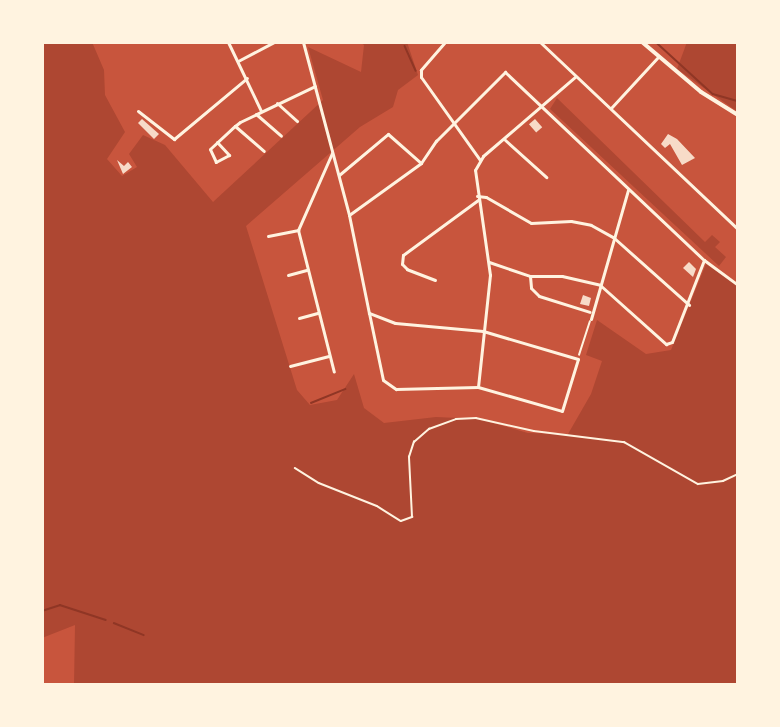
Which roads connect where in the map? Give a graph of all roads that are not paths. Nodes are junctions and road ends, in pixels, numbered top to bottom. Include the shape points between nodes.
1 (228, 42) edge
2 (274, 42) edge
3 (303, 42) edge
4 (445, 42) edge
5 (540, 42) edge
6 (642, 42) edge
7 (658, 57) junction
8 (238, 61) junction
9 (575, 77) junction
10 (247, 78) junction
11 (315, 86) junction
12 (277, 103) junction
13 (543, 107) junction
14 (610, 109) junction
15 (138, 111) dead end
16 (261, 111) junction
17 (256, 114) junction
18 (738, 115) edge
19 (297, 121) dead end
20 (454, 122) junction
21 (235, 126) junction
22 (281, 136) dead end
23 (504, 139) junction
24 (217, 142) junction
25 (264, 151) dead end
26 (332, 151) junction
27 (480, 160) junction
28 (421, 163) junction
29 (339, 175) junction
30 (546, 177) dead end
31 (628, 190) junction
32 (477, 198) junction
33 (349, 215) junction
34 (738, 229) edge
35 (298, 230) junction
36 (268, 236) dead end
37 (613, 237) junction
38 (705, 260) junction
39 (489, 262) junction
40 (307, 270) junction
41 (288, 275) dead end
42 (530, 276) junction
43 (435, 280) dead end
44 (600, 285) junction
45 (738, 285) edge
46 (688, 305) junction
47 (591, 312) junction
48 (318, 313) junction
49 (369, 314) junction
50 (299, 318) dead end
51 (591, 319) road end
52 (483, 331) junction
53 (329, 356) junction
54 (290, 366) dead end
55 (334, 372) dead end
56 (478, 387) junction

1 - 8 street
2 - 8 street
3 - 11 street
4 - 20 street via 421,73
5 - 9 street
6 - 7 main road
7 - 14 street
7 - 18 main road via 701,92
8 - 10 street
9 - 13 street
9 - 14 street
10 - 15 street via 174,140
10 - 16 street
11 - 12 street
11 - 26 street
12 - 16 street
12 - 19 street
13 - 20 street via 505,72
13 - 23 street
13 - 31 street
14 - 34 street
16 - 17 street
17 - 21 street
17 - 22 street
20 - 27 street
20 - 28 street
21 - 24 street
21 - 25 street
23 - 27 street
23 - 30 street
24 - 24 street via 209,152 216,162 229,155
26 - 29 street
26 - 35 street
27 - 32 street via 474,175
28 - 29 street via 388,134
28 - 33 street
29 - 33 street
31 - 37 street
31 - 38 street
32 - 37 street via 486,197 526,221 574,221
32 - 39 street
32 - 43 street via 403,255 402,264 407,269
33 - 49 street
35 - 36 street
35 - 40 street
37 - 44 street
37 - 46 street
38 - 45 street
38 - 46 street
39 - 42 street
39 - 52 street
40 - 41 street
40 - 48 street
42 - 44 street via 562,276
42 - 47 street via 531,288 539,296
44 - 46 street via 666,344 672,342
44 - 47 street
47 - 51 street
48 - 50 street
48 - 53 street
49 - 52 street via 395,323
49 - 56 street via 383,380 396,389
52 - 56 street
52 - 56 street via 578,359 562,411
53 - 54 street
53 - 55 street

